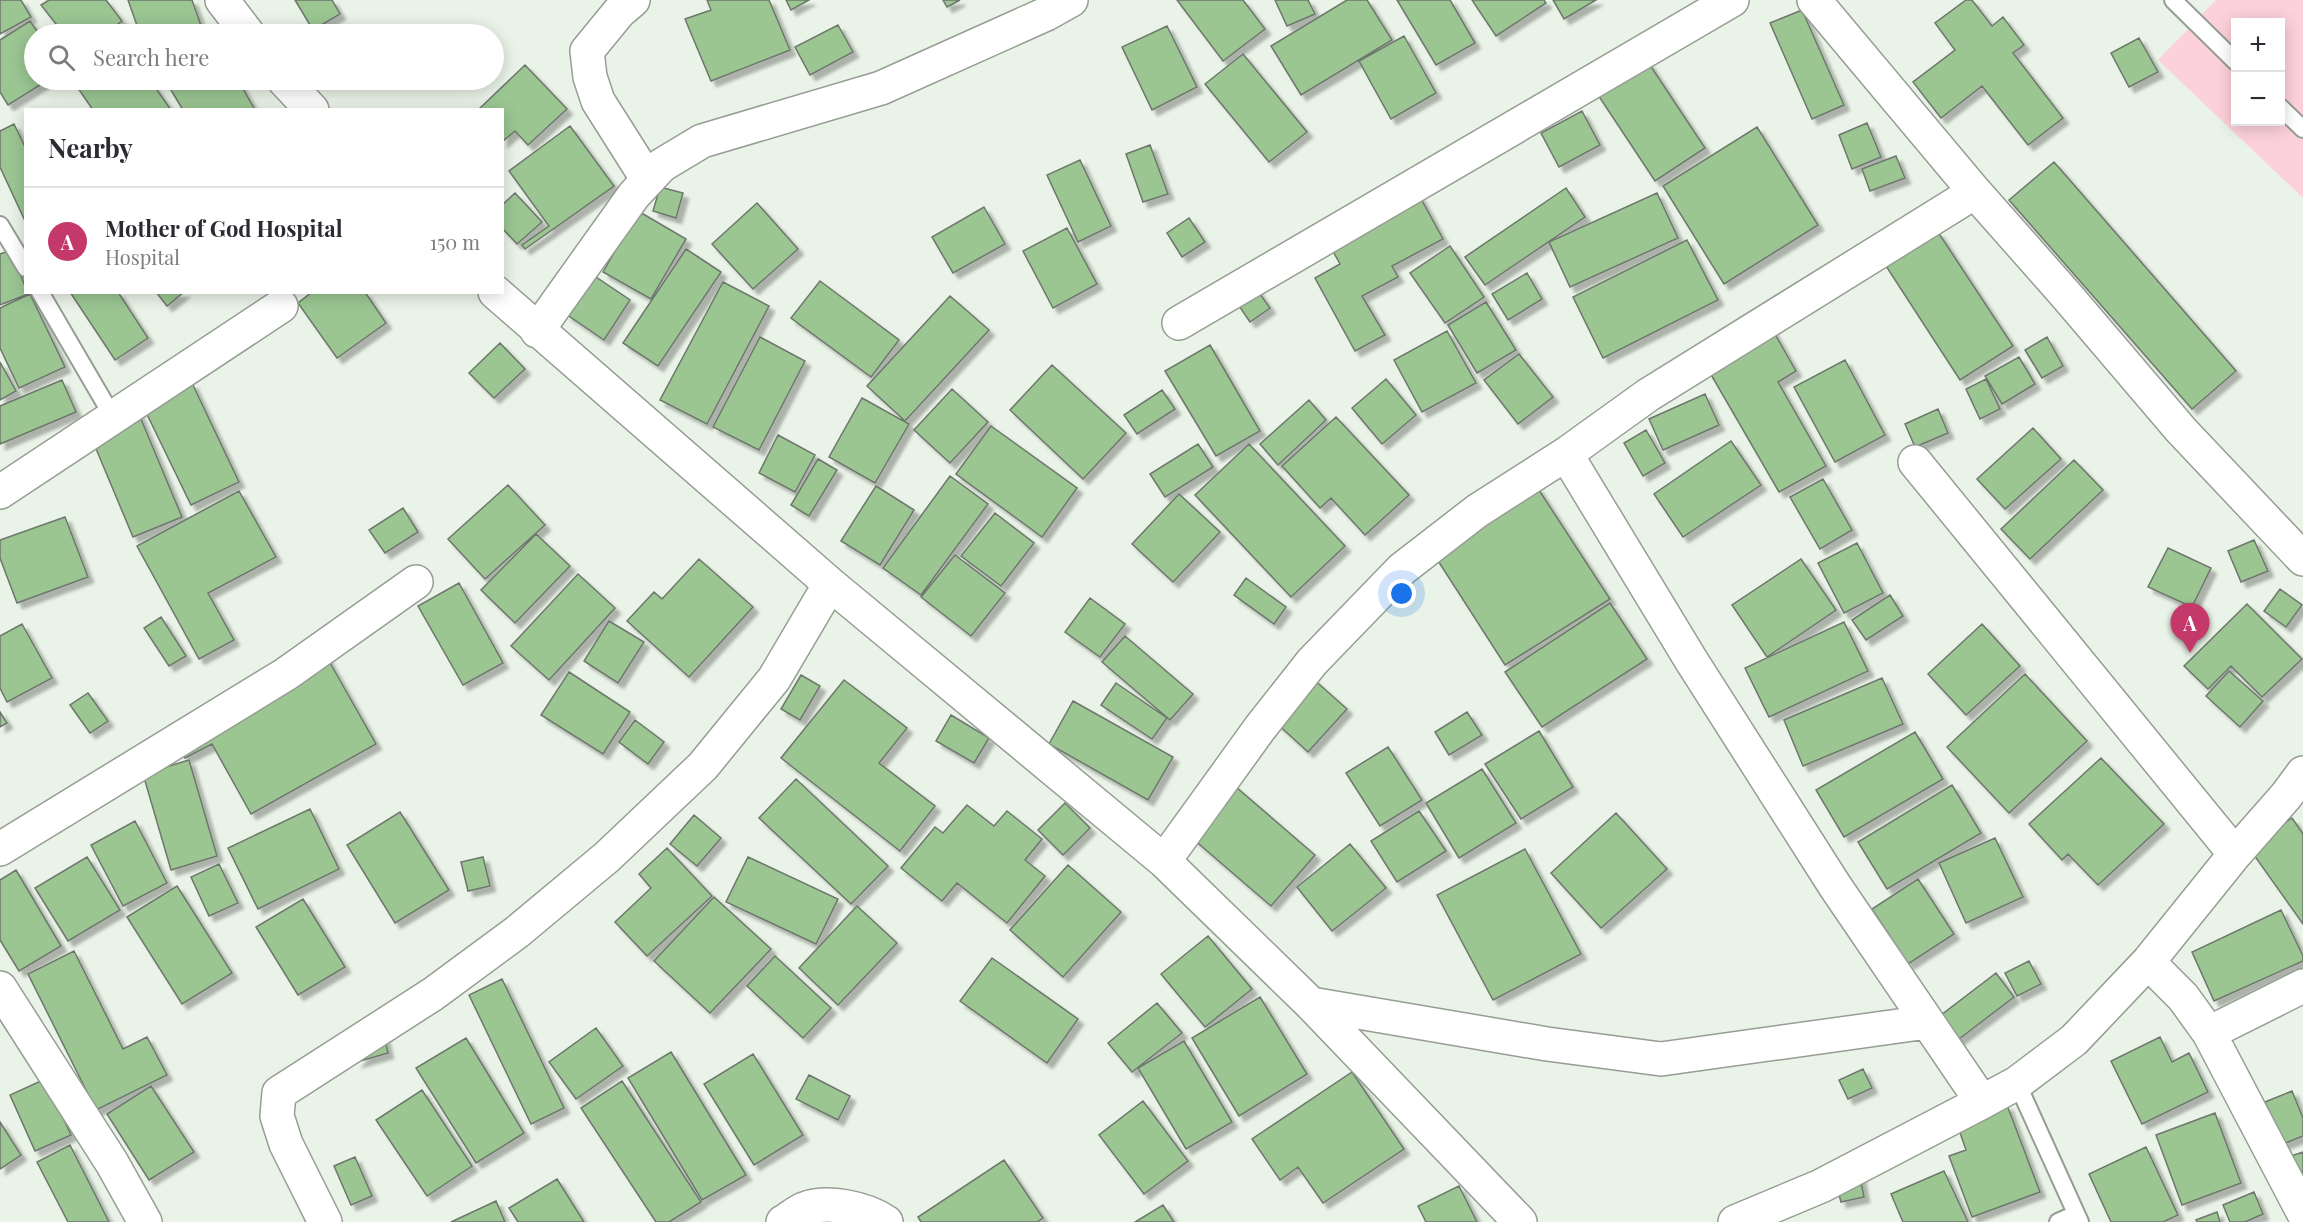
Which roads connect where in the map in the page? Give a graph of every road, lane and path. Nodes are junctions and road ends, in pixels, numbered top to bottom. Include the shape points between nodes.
1 (222, 0) edge
2 (633, 0) edge
3 (1071, 0) edge
4 (1732, 0) edge
5 (1814, 0) edge
6 (2173, 0) edge
7 (240, 24) edge
8 (2231, 58) edge
9 (293, 90) edge
10 (310, 108) edge
11 (2285, 112) edge
12 (2303, 129) edge
13 (648, 180) junction
14 (1975, 192) junction
15 (0, 225) edge
16 (24, 265) edge
17 (41, 294) edge
18 (497, 294) edge
19 (281, 306) dead end
20 (1179, 323) dead end
21 (537, 332) junction
22 (113, 417) junction
23 (1566, 454) junction
24 (1915, 462) dead end
25 (0, 492) edge
26 (2303, 559) edge
27 (416, 582) dead end
28 (830, 584) junction
29 (2303, 773) edge
30 (0, 849) edge
31 (2235, 854) junction
32 (1164, 861) junction
33 (2148, 962) junction
34 (2303, 986) edge
35 (0, 988) edge
36 (1311, 1004) junction
37 (1927, 1022) junction
38 (2209, 1033) junction
39 (2017, 1083) junction
40 (1982, 1102) junction
41 (2303, 1212) edge
42 (2078, 1218) edge
43 (146, 1222) edge
44 (325, 1222) edge
45 (783, 1222) edge
46 (886, 1222) edge
47 (1520, 1222) edge
48 (1735, 1222) edge
49 (2058, 1222) edge

1 - 7 street
2 - 13 street via 587,51 598,101
3 - 13 street via 881,88 702,141 662,165
4 - 20 street
5 - 14 street
6 - 8 lane
9 - 10 street
11 - 12 lane
13 - 21 street
14 - 23 street via 1648,395
14 - 26 street via 2181,430
15 - 16 lane
17 - 22 lane
18 - 21 street
19 - 22 street
21 - 28 street
22 - 25 street
23 - 32 street via 1477,512 1402,569 1311,662
23 - 37 street via 1834,886
24 - 31 street
27 - 30 street via 286,674
28 - 32 street
28 - 44 street via 774,679 718,748 607,856 516,932 433,993 279,1093 278,1116 286,1144
29 - 31 street
31 - 33 street
32 - 36 street
33 - 38 street via 2183,996
33 - 39 street via 2074,1040
34 - 38 street
35 - 43 street
36 - 37 street via 1661,1059
36 - 47 street
37 - 40 street
38 - 41 street
39 - 40 street
39 - 42 lane
40 - 48 street via 1821,1185
42 - 49 lane
45 - 46 street via 805,1209 844,1205

